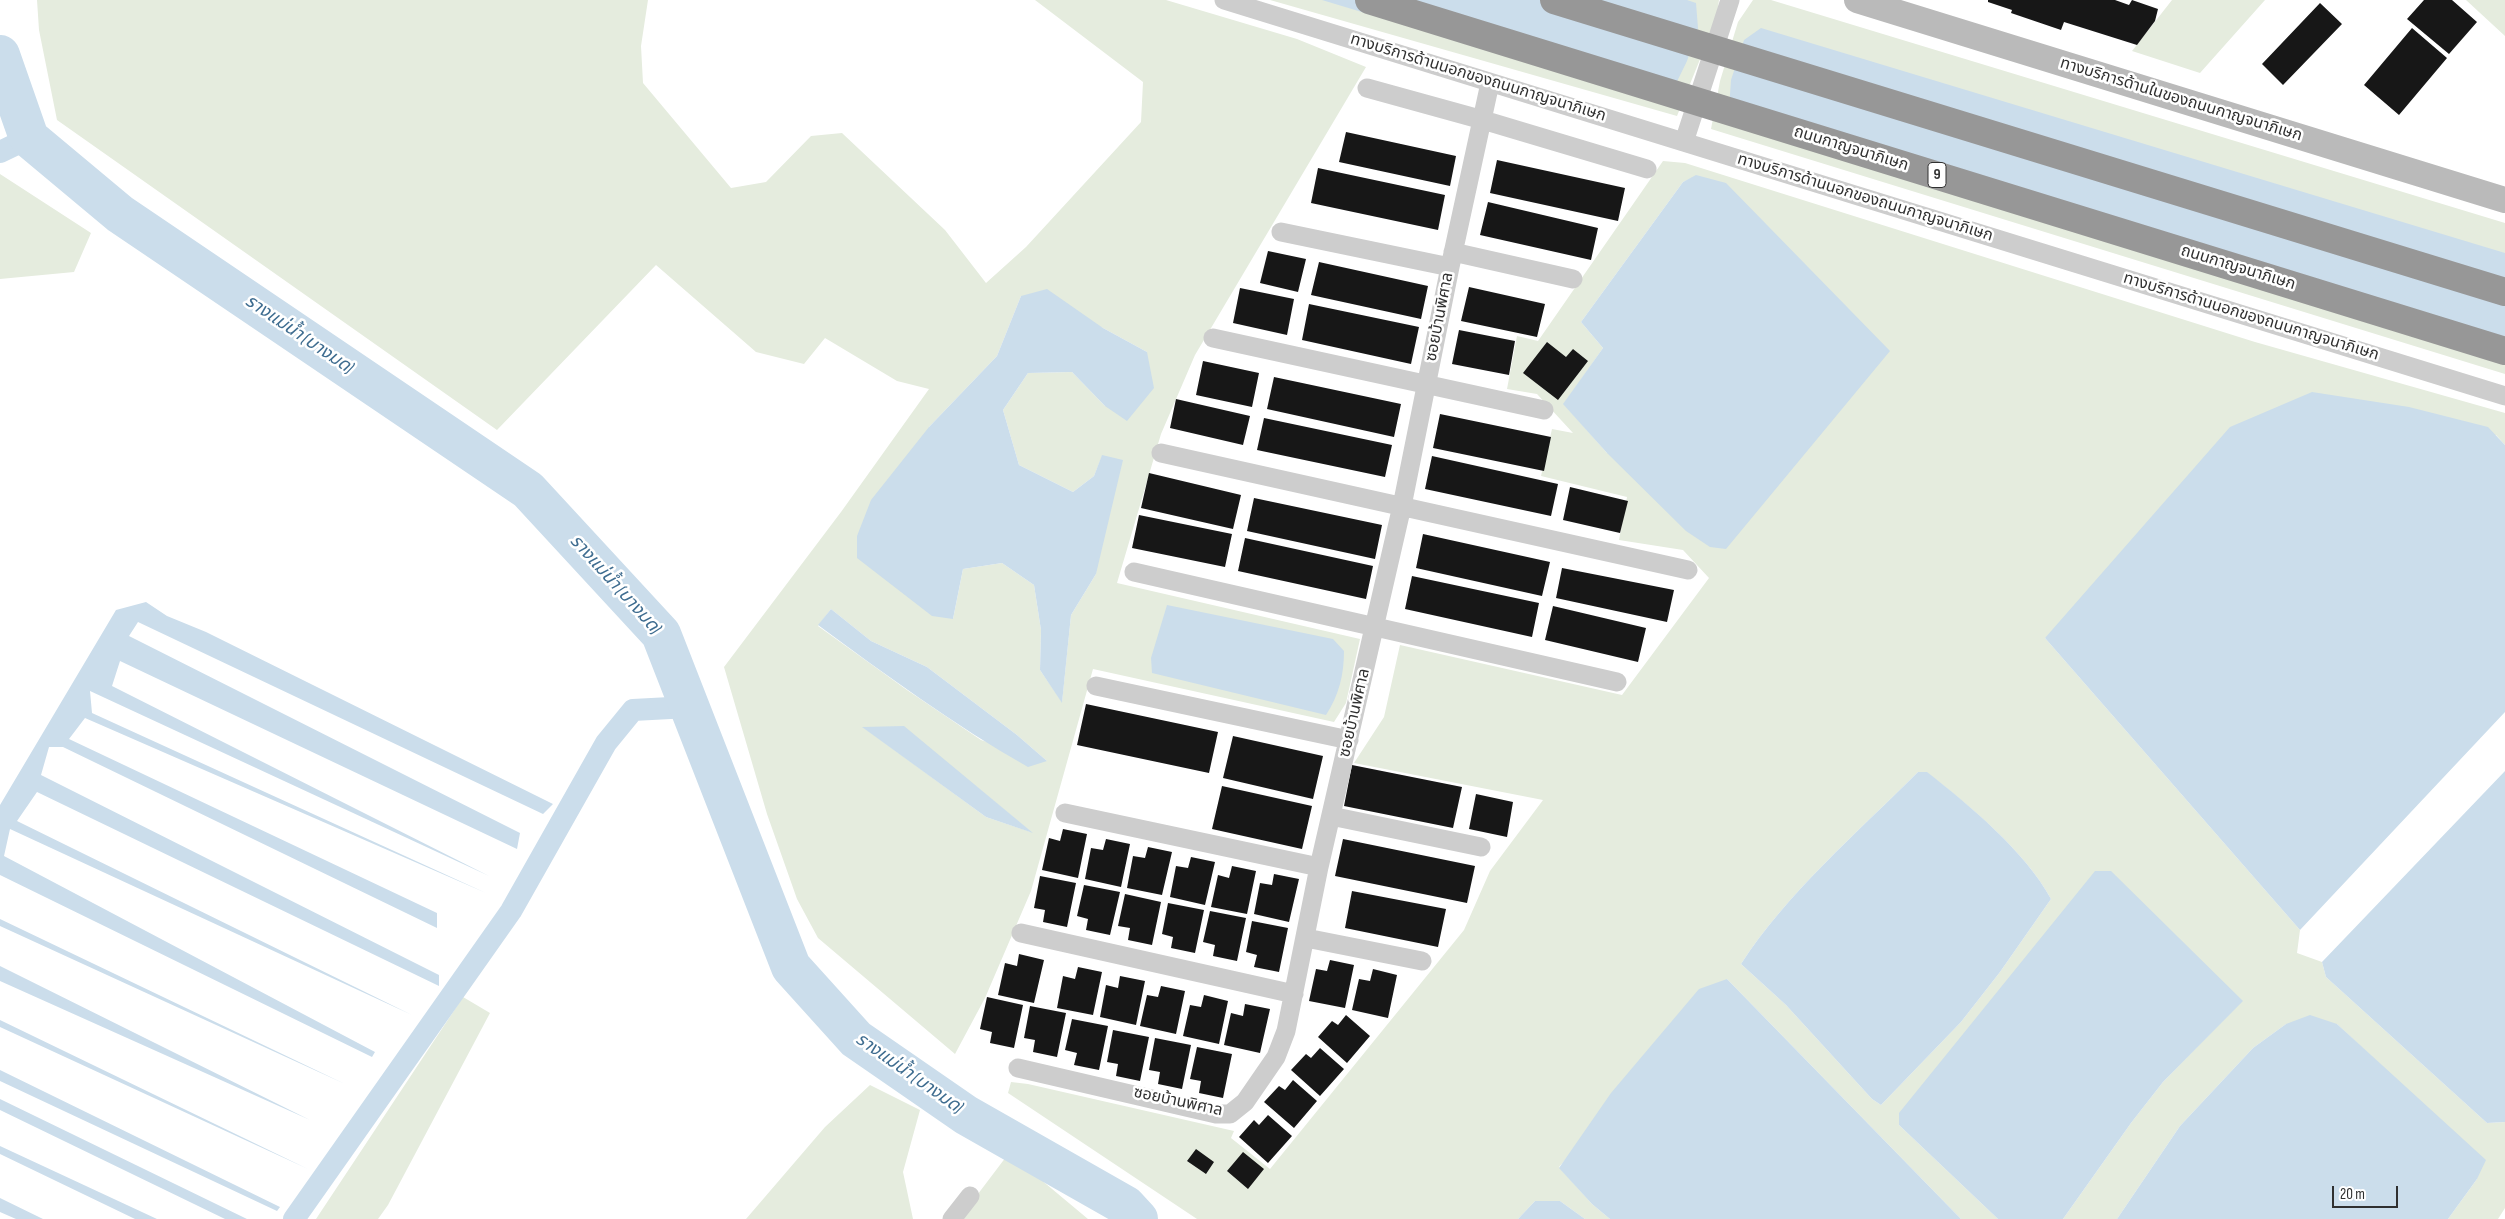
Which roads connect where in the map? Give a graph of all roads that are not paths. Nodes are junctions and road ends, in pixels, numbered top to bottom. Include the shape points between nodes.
1 (1224, 0) edge
2 (1369, 0) edge
3 (1554, 0) edge
4 (1730, 0) edge
5 (1857, 0) edge
6 (1490, 82) junction
7 (1367, 88) dead end
8 (1483, 120) junction
9 (1684, 142) junction
10 (1647, 169) dead end
11 (2505, 200) edge
12 (1281, 232) dead end
13 (1451, 259) junction
14 (1573, 279) dead end
15 (2505, 292) edge
16 (1213, 338) dead end
17 (2505, 351) edge
18 (1427, 384) junction
19 (2505, 396) edge
20 (1544, 410) dead end
21 (1161, 453) dead end
22 (1402, 506) junction
23 (1688, 570) dead end
24 (1134, 572) dead end
25 (1376, 627) junction
26 (1617, 682) dead end
27 (1096, 686) dead end
28 (1349, 740) junction
29 (1065, 813) dead end
30 (1331, 816) junction
31 (1481, 848) dead end
32 (1319, 868) junction
33 (1021, 933) dead end
34 (1306, 938) junction
35 (1422, 962) dead end
36 (1294, 994) junction
37 (1018, 1068) dead end
38 (970, 1196) dead end
39 (952, 1219) edge

1 - 6 street, ทางบริการด้านนอกของถนนกาญจนาภิเษก
2 - 17 highway, ถนนกาญจนาภิเษก / 9, bridge
3 - 15 highway, bridge
4 - 9 street
5 - 11 main road, ทางบริการด้านในของถนนกาญจนาภิเษก
6 - 8 street, ซอยบ้านพิศาล
6 - 9 street, ทางบริการด้านนอกของถนนกาญจนาภิเษก
7 - 8 street
8 - 10 street
8 - 13 street, ซอยบ้านพิศาล
9 - 19 street, ทางบริการด้านนอกของถนนกาญจนาภิเษก
12 - 13 street
13 - 14 street
13 - 18 street, ซอยบ้านพิศาล
16 - 18 street
18 - 20 street
18 - 22 street, ซอยบ้านพิศาล
21 - 22 street
22 - 23 street
22 - 25 street, ซอยบ้านพิศาล
24 - 25 street
25 - 26 street
25 - 28 street, ซอยบ้านพิศาล
27 - 28 street
28 - 30 street, ซอยบ้านพิศาล
29 - 32 street
30 - 31 street
30 - 32 street, ซอยบ้านพิศาล
32 - 34 street, ซอยบ้านพิศาล
33 - 36 street
34 - 35 street
34 - 36 street, ซอยบ้านพิศาล
36 - 37 street, ซอยบ้านพิศาล via 1276,1057 1244,1102 1230,1114 1216,1114
38 - 39 street

